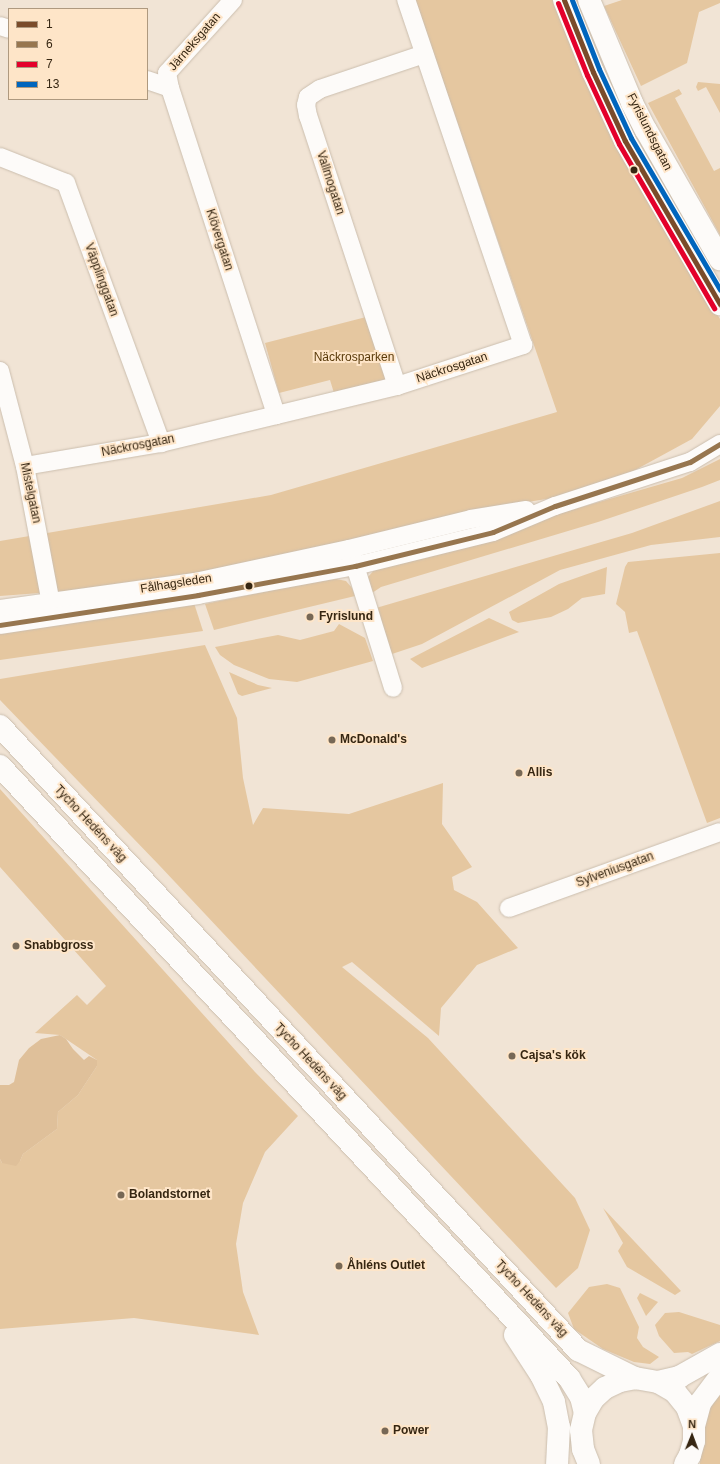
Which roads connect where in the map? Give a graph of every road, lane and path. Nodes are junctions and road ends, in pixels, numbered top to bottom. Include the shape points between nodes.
1 (233, 0) edge
2 (406, 0) edge
3 (564, 0) edge
4 (590, 0) edge
5 (424, 54) junction
6 (148, 80) edge
7 (170, 88) junction
8 (0, 157) edge
9 (720, 259) edge
10 (720, 304) edge
11 (0, 371) edge
12 (396, 386) junction
13 (276, 414) junction
14 (161, 443) junction
15 (720, 444) edge
16 (25, 466) junction
17 (555, 506) junction
18 (349, 549) junction
19 (355, 566) junction
20 (0, 609) edge
21 (53, 609) junction
22 (0, 625) edge
23 (393, 688) dead end
24 (0, 726) edge
25 (0, 766) edge
26 (720, 832) edge
27 (509, 908) dead end
28 (479, 1281) junction
29 (720, 1354) edge
30 (720, 1376) edge
31 (635, 1378) junction
32 (658, 1382) junction
33 (585, 1413) junction
34 (694, 1426) junction
35 (583, 1459) edge
36 (690, 1461) edge
37 (557, 1464) edge

1 - 7 street, Järneksgatan via 167,73
2 - 5 street, Näckrosgatan
3 - 10 main road, Fyrislundsgatan via 625,141
4 - 9 main road, Fyrislundsgatan via 632,103 690,210
5 - 12 street, Vallmogatan via 320,89 308,97 306,105
5 - 12 street, Näckrosgatan via 523,345
6 - 7 street
7 - 13 street, Klövergatan
8 - 14 street, Väpplinggatan via 66,183
11 - 16 street, Mistelgatan
12 - 13 street, Näckrosgatan
13 - 14 street, Näckrosgatan
14 - 16 street, Näckrosgatan
15 - 17 street, Fålhagsleden via 690,462
16 - 21 street, Mistelgatan
17 - 18 street, Fålhagsleden via 471,519
17 - 19 street, Fålhagsleden via 493,532
18 - 19 street
18 - 21 street, Fålhagsleden
19 - 21 street, Fålhagsleden via 198,595
19 - 23 street
20 - 21 street, Fålhagsleden
21 - 22 street, Fålhagsleden
24 - 31 main road, Tycho Hedéns väg via 578,1350
25 - 28 main road
26 - 27 street, Sylveniusgatan
28 - 33 main road via 568,1378 581,1397
28 - 37 main road via 541,1374 554,1402 559,1427
29 - 32 main road via 679,1377
30 - 34 main road via 700,1403
31 - 32 main road
31 - 33 main road via 605,1388 593,1399
32 - 34 main road via 675,1392 687,1407
33 - 35 main road via 581,1430
34 - 36 main road

